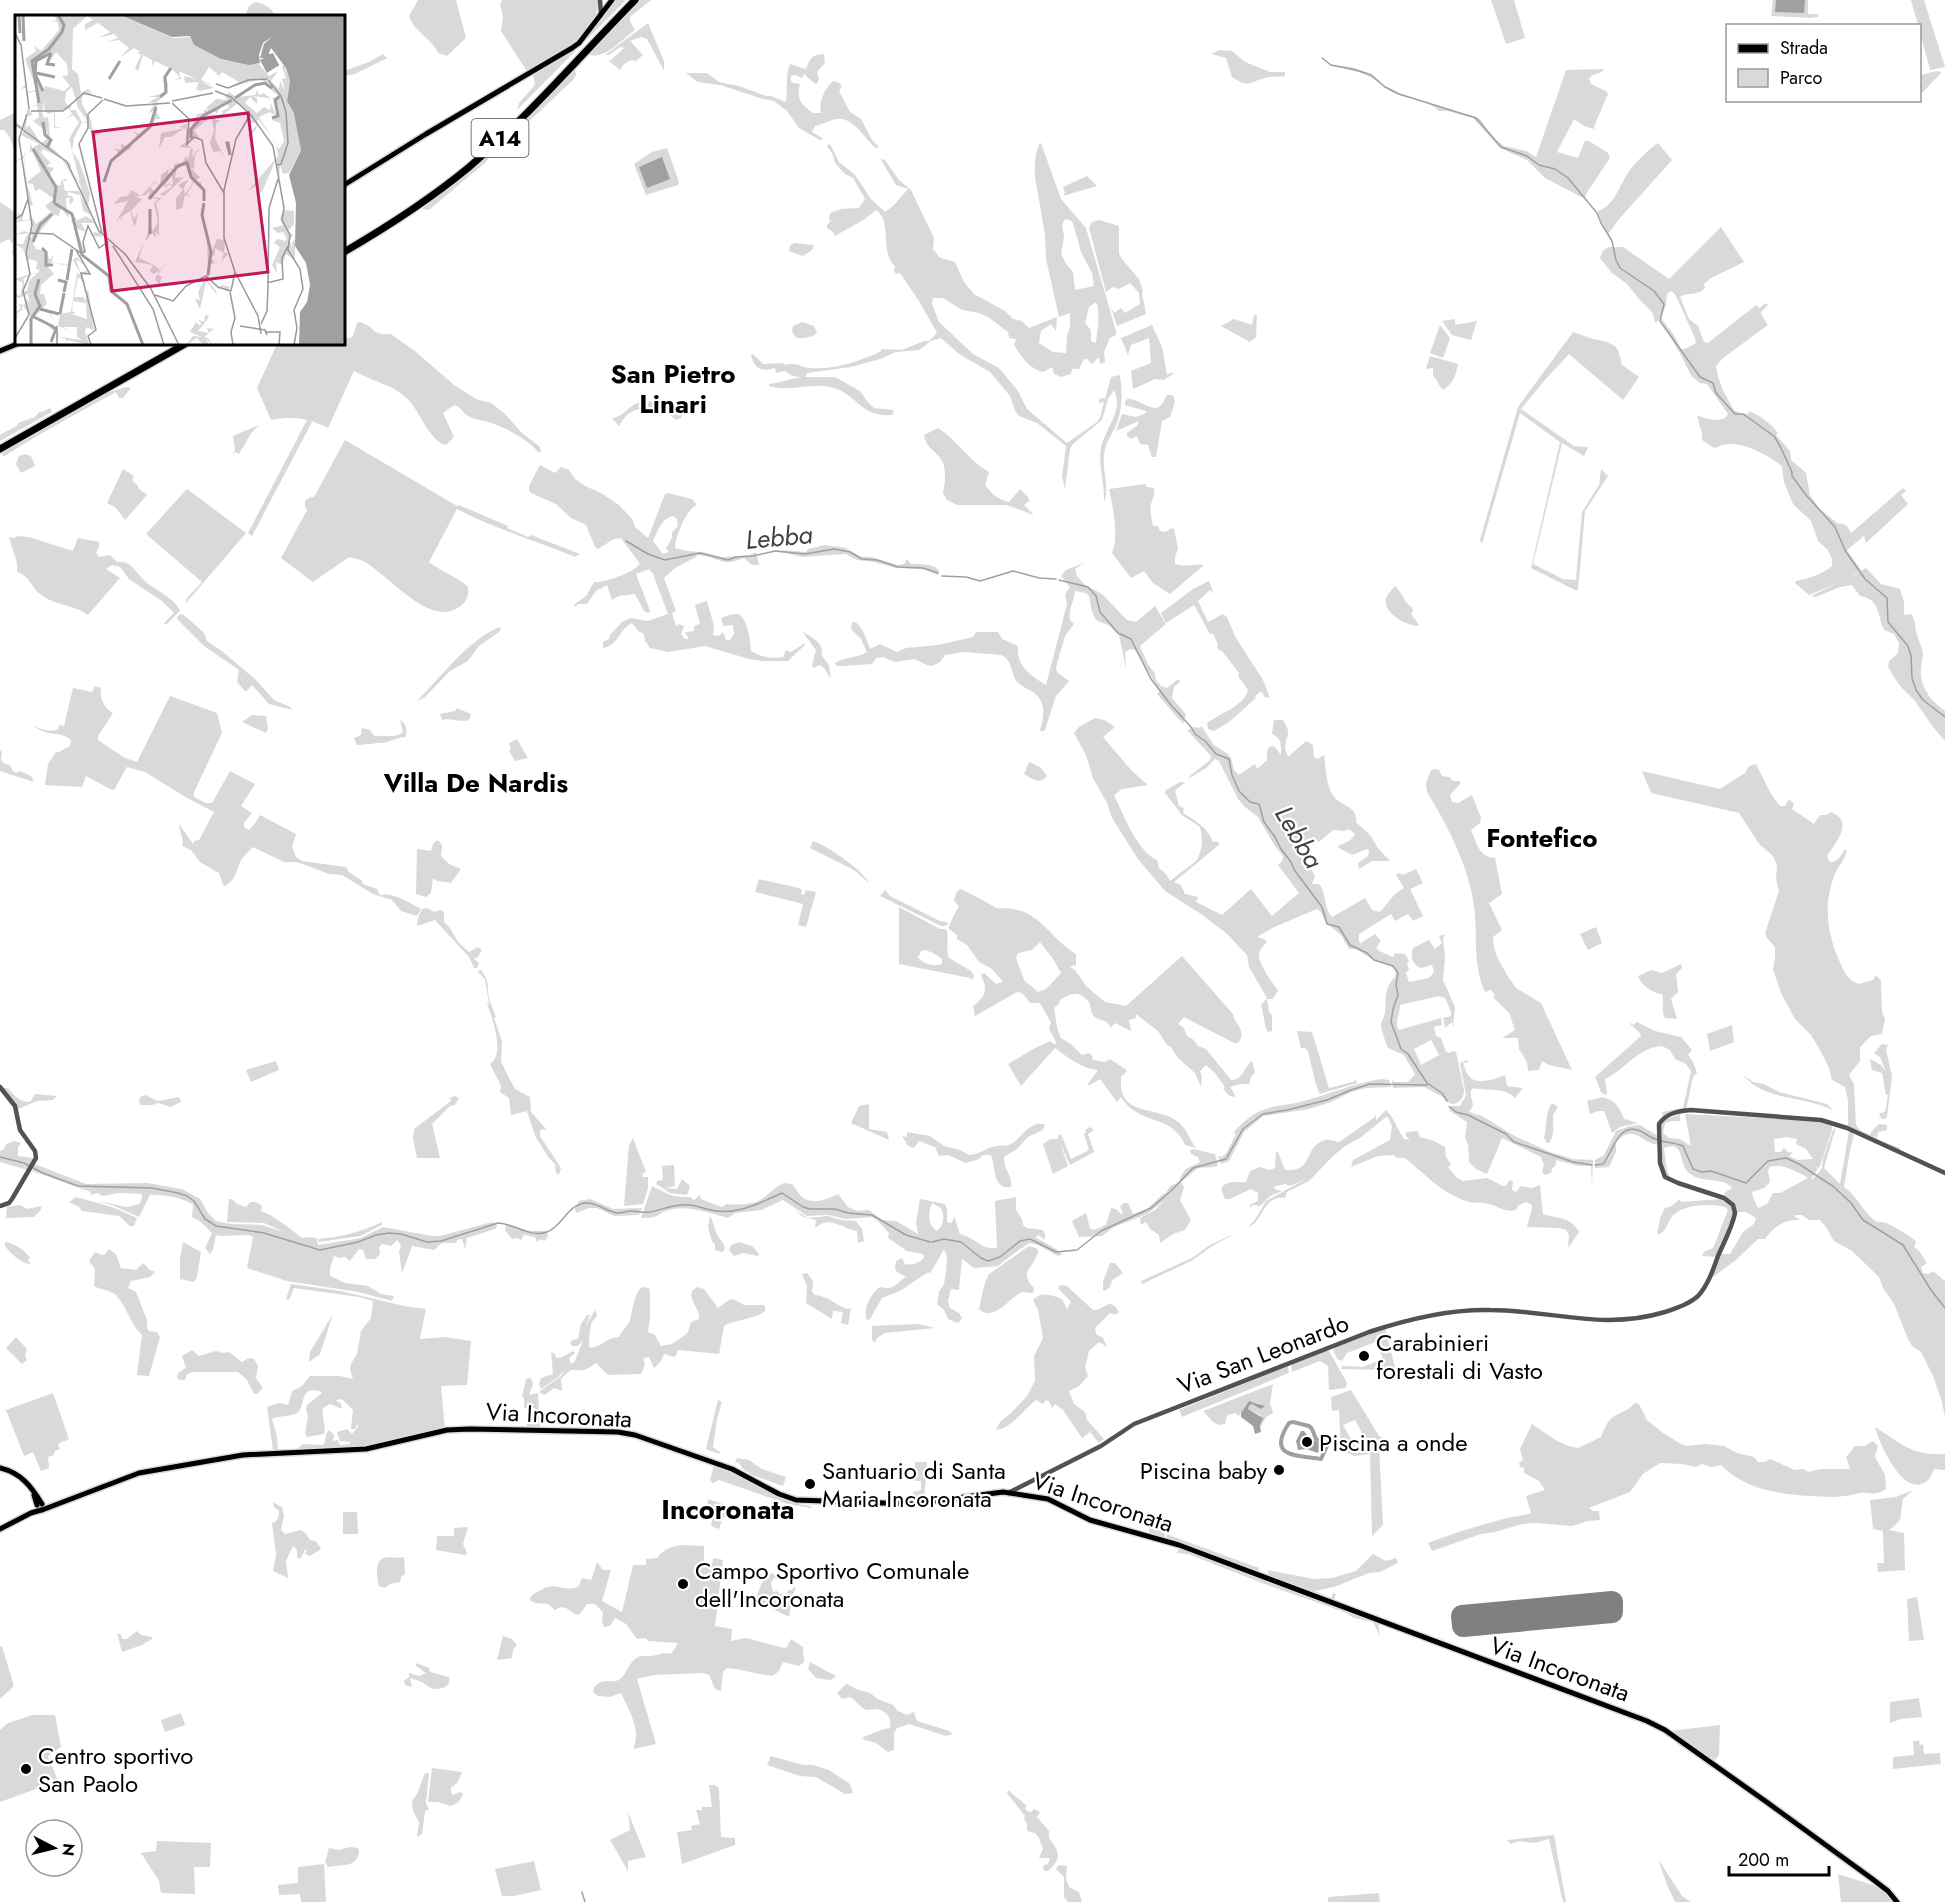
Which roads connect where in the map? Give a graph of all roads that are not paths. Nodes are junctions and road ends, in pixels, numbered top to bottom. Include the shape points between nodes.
1 (600, 0) edge
2 (612, 0) edge
3 (629, 0) edge
4 (635, 0) edge
5 (601, 15) junction
6 (345, 184) edge
7 (345, 246) edge
8 (345, 251) edge
9 (15, 345) edge
10 (173, 345) edge
11 (182, 345) edge
12 (0, 351) edge
13 (0, 444) edge
14 (0, 449) edge
15 (0, 1087) edge
16 (1945, 1173) edge
17 (0, 1206) edge
18 (0, 1468) edge
19 (1008, 1493) junction
20 (40, 1507) junction
21 (0, 1529) edge
22 (1897, 1902) edge

1 - 5 street
2 - 5 main road
3 - 7 highway, A14 via 468,161 411,205
4 - 8 highway, A14 via 469,166 409,212
5 - 6 main road via 579,43 565,53
9 - 12 main road
10 - 13 highway
11 - 14 highway
15 - 17 street via 15,1106 20,1130 36,1158 12,1199
16 - 19 street, Via San Leonardo via 1821,1120 1680,1111 1659,1124 1660,1163 1665,1177 1724,1198 1733,1205 1735,1213 1708,1282 1687,1304 1629,1320 1491,1310 1432,1315 1399,1323 1134,1424 1101,1446
18 - 20 main road via 28,1483
19 - 20 main road, Via Incoronata via 912,1504 796,1500 732,1469 635,1435 470,1428 358,1450 220,1458 139,1473
19 - 22 main road, Via Incoronata via 1048,1499 1090,1520 1178,1545 1647,1721 1768,1803 1871,1878
20 - 21 main road, Via Incoronata

